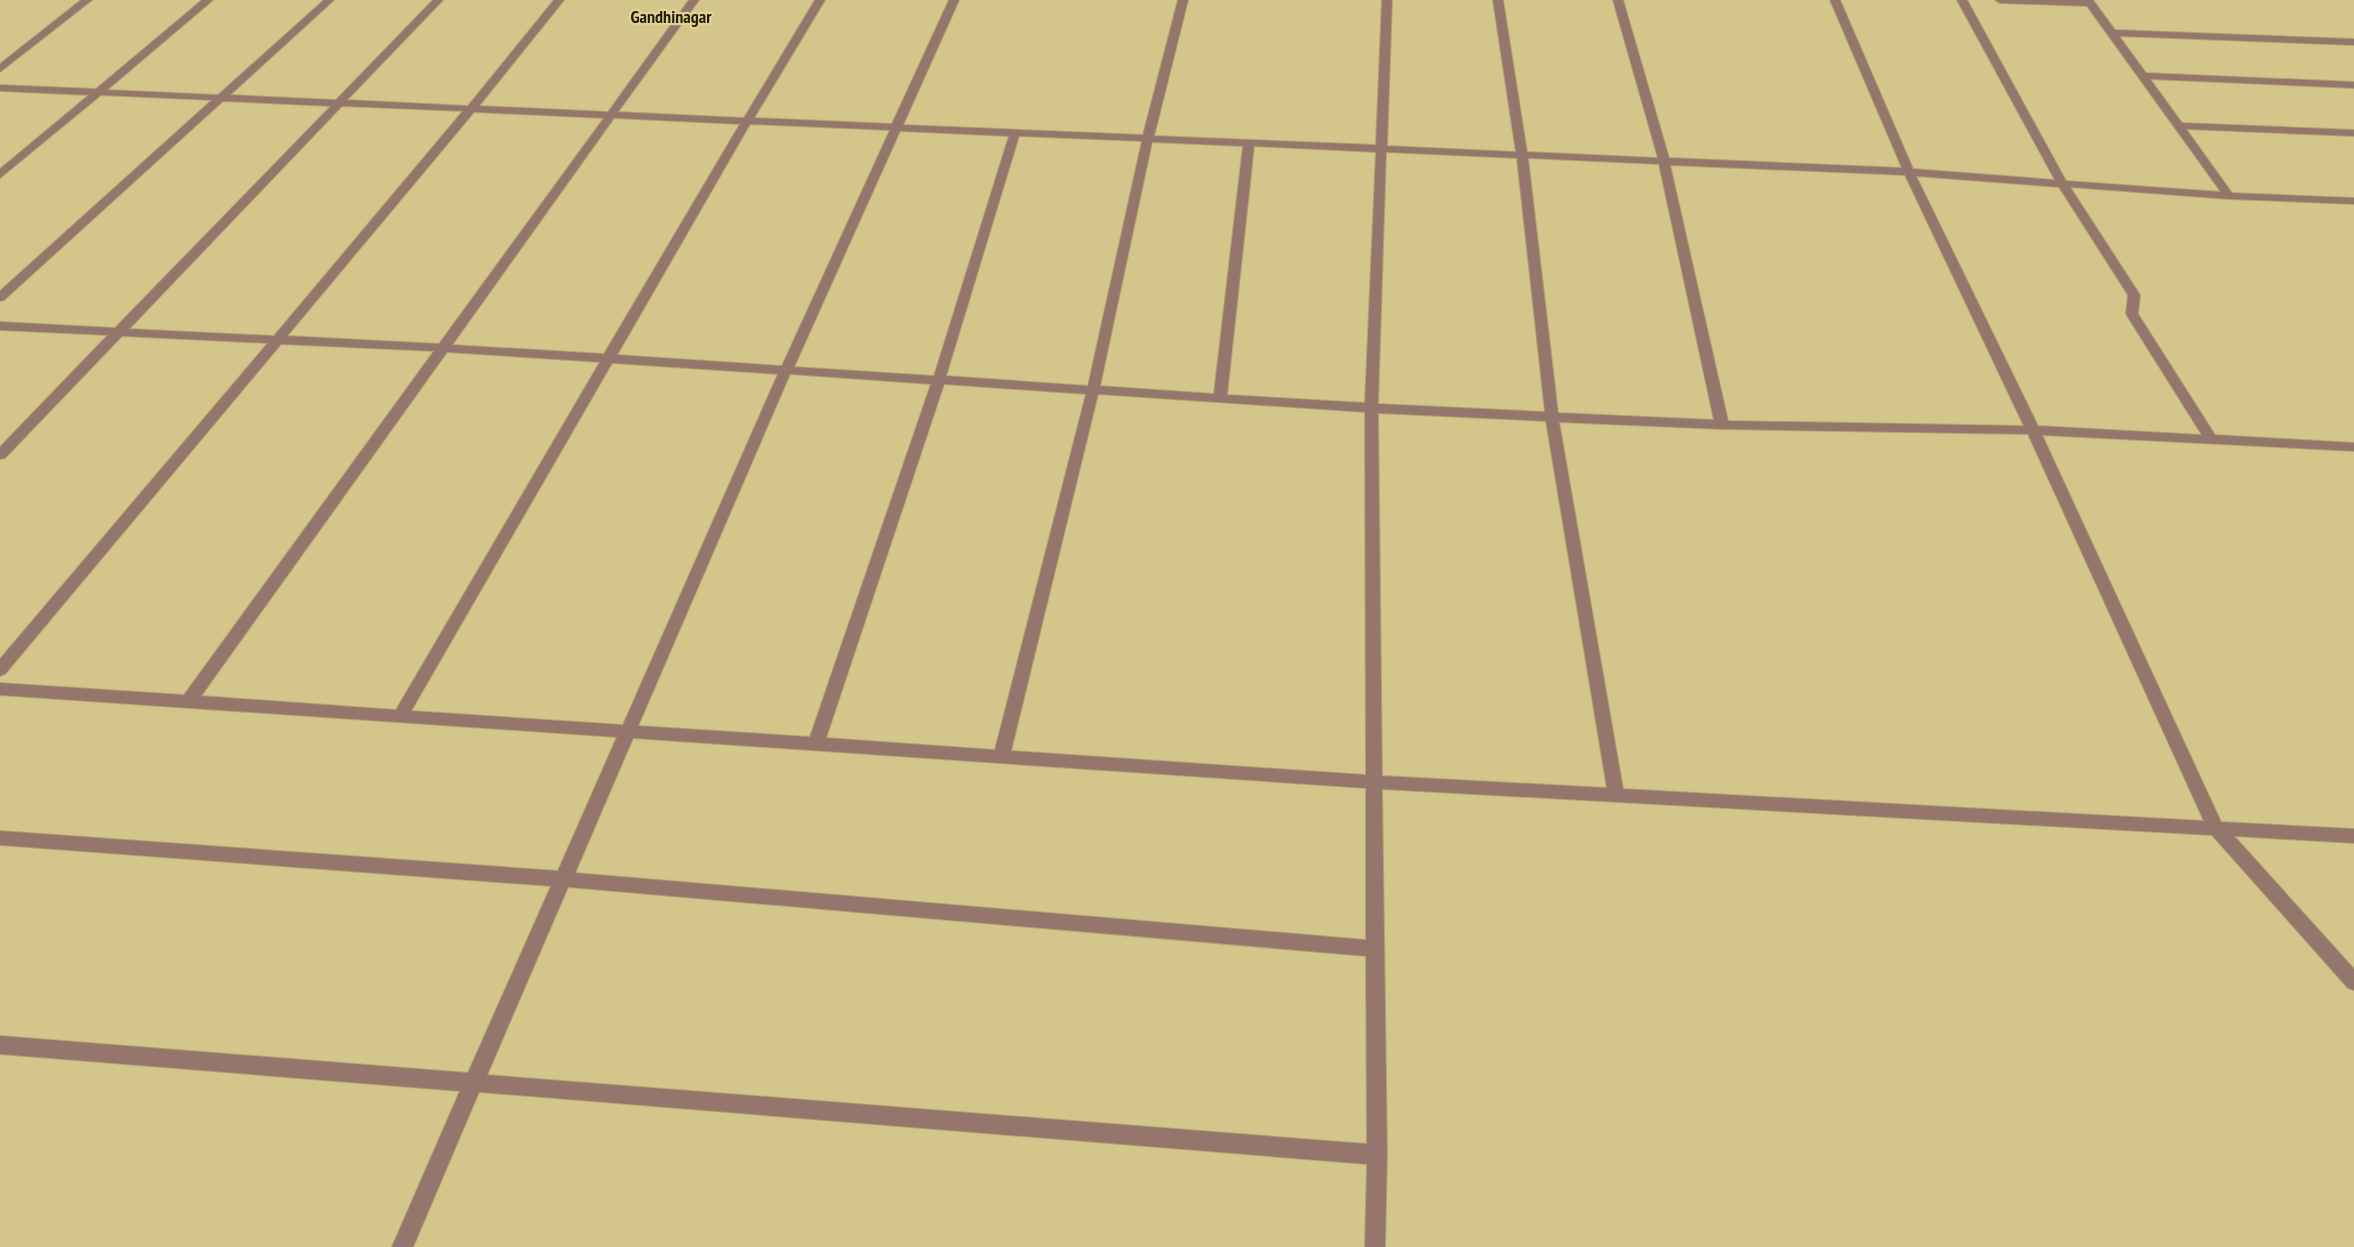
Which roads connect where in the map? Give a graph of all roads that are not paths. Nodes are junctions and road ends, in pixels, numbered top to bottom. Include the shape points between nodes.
1 (87, 0) edge
2 (208, 0) edge
3 (329, 0) edge
4 (438, 0) edge
5 (559, 0) edge
6 (694, 0) edge
7 (820, 0) edge
8 (954, 0) edge
9 (1183, 0) edge
10 (1387, 0) edge
11 (1498, 0) edge
12 (1618, 0) edge
13 (1835, 0) edge
14 (1962, 0) edge
15 (2000, 0) edge
16 (2089, 2) edge
17 (2112, 33) junction
18 (2354, 42) edge
19 (0, 69) edge
20 (2143, 76) junction
21 (2354, 85) edge
22 (0, 88) edge
23 (98, 93) junction
24 (220, 98) junction
25 (339, 103) junction
26 (471, 109) junction
27 (613, 115) junction
28 (747, 121) junction
29 (2179, 126) junction
30 (896, 127) junction
31 (1015, 133) junction
32 (2354, 133) edge
33 (1148, 138) junction
34 (1249, 143) junction
35 (1382, 148) junction
36 (1522, 155) junction
37 (1664, 161) junction
38 (1909, 172) junction
39 (0, 175) edge
40 (2062, 183) junction
41 (2229, 196) junction
42 (2354, 201) edge
43 (0, 297) edge
44 (0, 326) edge
45 (119, 332) junction
46 (278, 339) junction
47 (444, 348) junction
48 (609, 358) junction
49 (786, 370) junction
50 (939, 380) junction
51 (1093, 390) junction
52 (1220, 398) junction
53 (1371, 408) junction
54 (1552, 417) junction
55 (1722, 425) junction
56 (2033, 430) junction
57 (2211, 439) junction
58 (2354, 447) edge
59 (0, 455) edge
60 (0, 670) edge
61 (0, 689) edge
62 (188, 702) junction
63 (400, 716) junction
64 (628, 732) junction
65 (816, 744) junction
66 (1001, 757) junction
67 (1374, 782) junction
68 (1616, 795) junction
69 (2214, 827) junction
70 (2354, 836) edge
71 (0, 838) edge
72 (563, 879) junction
73 (1375, 949) junction
74 (2354, 981) edge
75 (0, 1045) edge
76 (474, 1082) junction
77 (1377, 1155) junction
78 (402, 1247) edge
79 (1375, 1247) edge

1 - 19 street
2 - 23 street
3 - 24 street
4 - 25 street
5 - 26 street
6 - 27 street
7 - 28 street
8 - 30 street
9 - 33 street
10 - 35 street
11 - 36 street
12 - 37 street
13 - 38 street
14 - 40 street
15 - 16 street
16 - 17 street
17 - 18 street
17 - 20 street
20 - 21 street
20 - 29 street
22 - 23 street
23 - 24 street
23 - 39 street
24 - 25 street
24 - 43 street
25 - 26 street
25 - 45 street
26 - 27 street
26 - 46 street
27 - 28 street
27 - 47 street
28 - 30 street
28 - 48 street
29 - 32 street
29 - 41 street
30 - 31 street
30 - 49 street
31 - 33 street
31 - 50 street
33 - 34 street
33 - 51 street
34 - 35 street
34 - 52 street
35 - 36 street
35 - 53 street
36 - 37 street
36 - 54 street
37 - 38 street
37 - 55 street
38 - 40 street
38 - 56 street
40 - 41 street
40 - 57 street via 2134,295 2132,314
41 - 42 street
44 - 45 street
45 - 46 street
45 - 59 street
46 - 47 street
46 - 60 street
47 - 48 street
47 - 62 street
48 - 49 street
48 - 63 street
49 - 50 street
49 - 64 street
50 - 51 street
50 - 65 street
51 - 52 street
51 - 66 street
52 - 53 street
53 - 54 street
53 - 67 street
54 - 55 street
54 - 68 street
55 - 56 street
56 - 57 street
56 - 69 street
57 - 58 street
61 - 62 street
62 - 63 street
63 - 64 street
64 - 65 street
64 - 72 street
65 - 66 street
66 - 67 street
67 - 68 street
67 - 73 street
68 - 69 street
69 - 70 street
69 - 74 street
71 - 72 street
72 - 73 street
72 - 76 street
73 - 77 street
75 - 76 street
76 - 77 street
76 - 78 street
77 - 79 street

